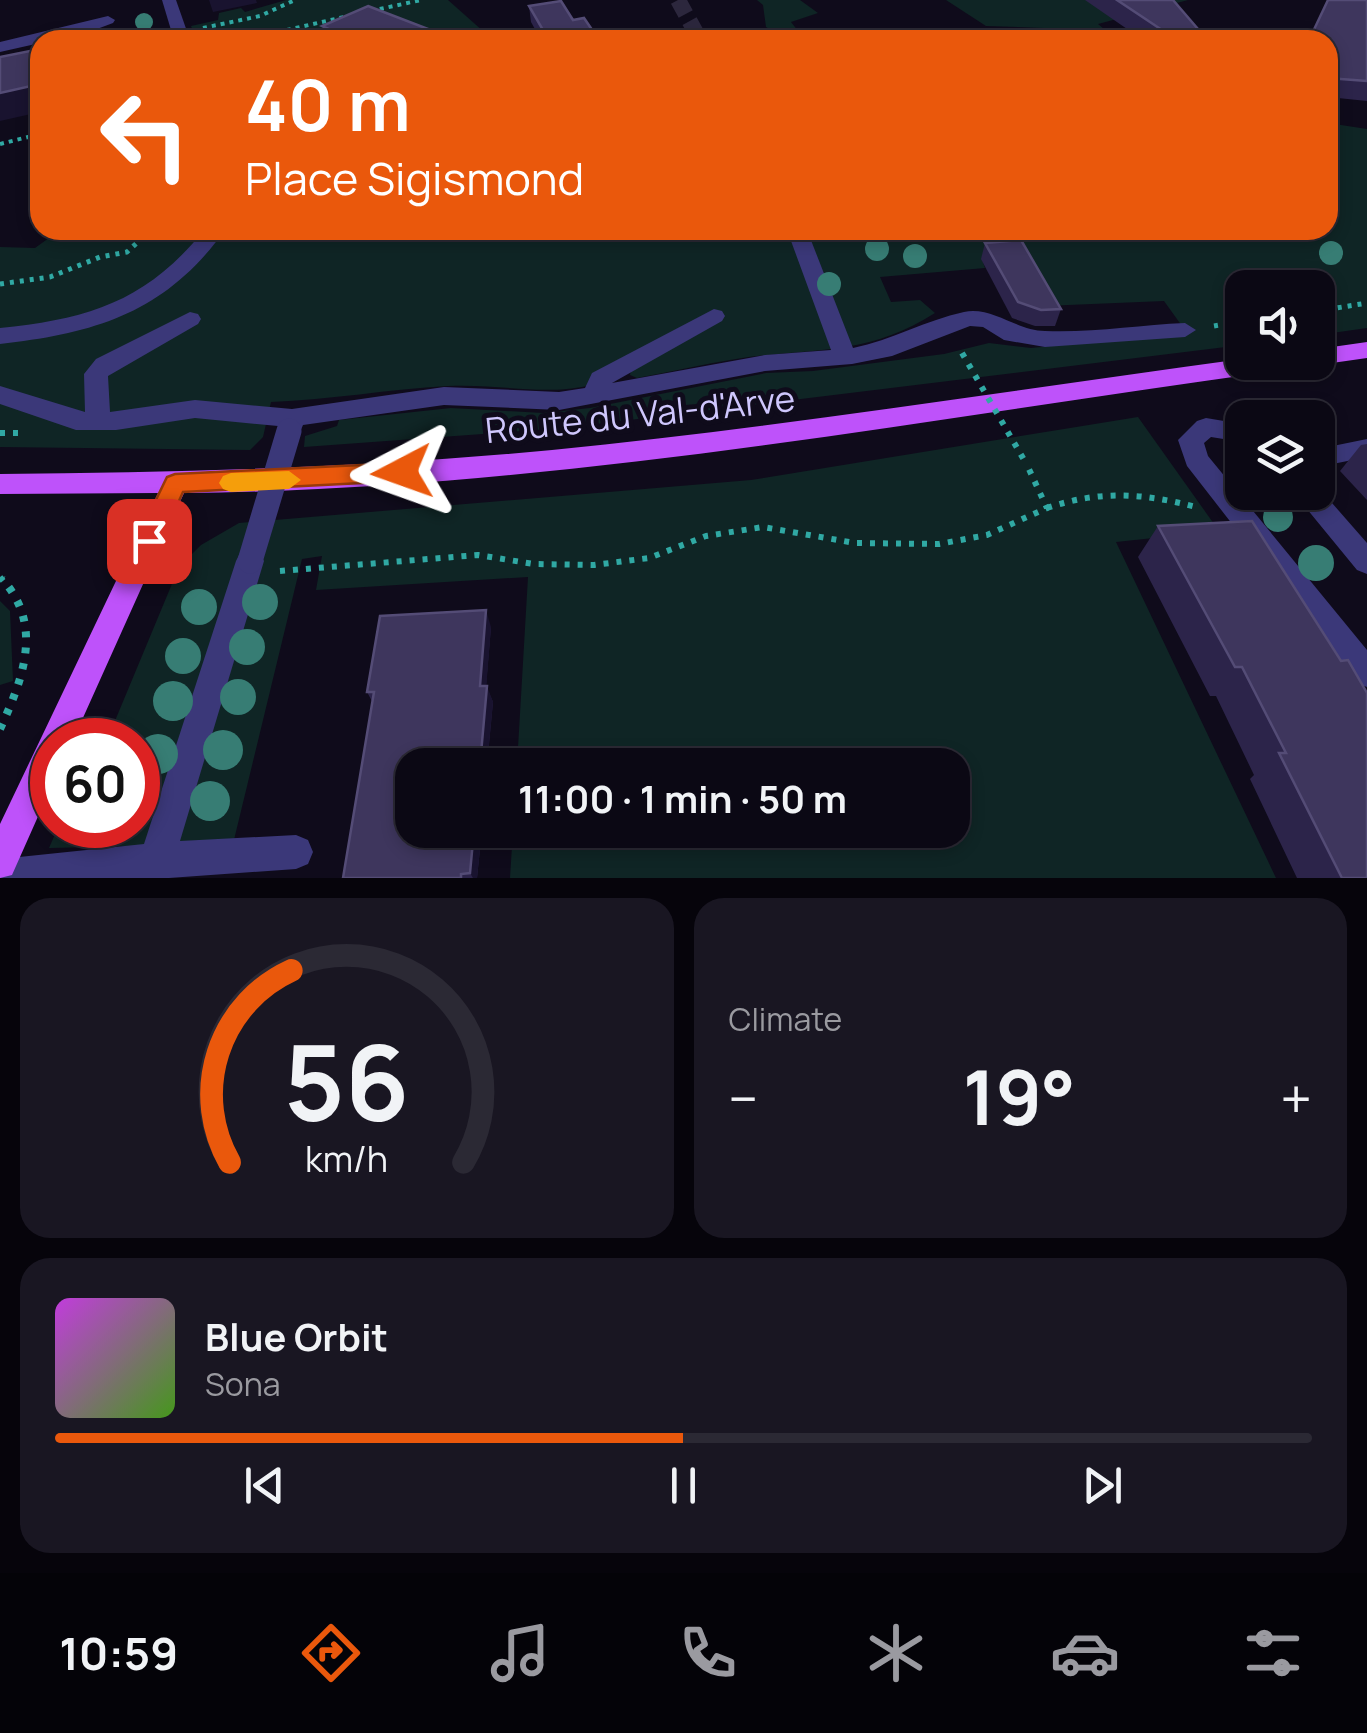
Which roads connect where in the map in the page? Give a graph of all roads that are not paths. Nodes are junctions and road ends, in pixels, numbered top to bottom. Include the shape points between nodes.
1 (115, 0) edge
2 (169, 0) edge
3 (81, 30) edge
4 (178, 30) edge
5 (30, 45) edge
6 (0, 46) edge
7 (207, 240) edge
8 (802, 240) edge
9 (714, 316) dead end
10 (190, 320) dead end
11 (1185, 330) dead end
12 (0, 336) edge
13 (1367, 350) edge
14 (1335, 355) edge
15 (844, 356) junction
16 (1225, 370) edge
17 (0, 395) edge
18 (594, 395) junction
19 (98, 421) junction
20 (290, 424) junction
21 (1225, 428) edge
22 (1367, 448) edge
23 (1335, 455) edge
24 (0, 484) edge
25 (175, 484) junction
26 (1225, 498) edge
27 (1234, 510) edge
28 (1322, 510) edge
29 (1367, 562) edge
30 (1367, 673) edge
31 (67, 718) edge
32 (30, 797) edge
33 (296, 852) dead end
34 (0, 862) edge
35 (153, 869) edge
36 (0, 877) edge

1 - 3 street via 114,24
2 - 4 street
5 - 6 street
7 - 12 street via 178,274 124,310 65,329
8 - 15 street
9 - 18 street via 600,379
10 - 19 street via 104,365 96,374
11 - 15 street via 1045,339 968,318 892,348
13 - 14 main road
15 - 18 street via 766,362
16 - 25 main road, Route du Val-d'Arve via 834,428 549,460
17 - 19 street via 76,421
18 - 20 street via 528,402 444,396
19 - 20 street via 195,409
20 - 35 street, bridge
21 - 26 street via 1206,427 1192,440 1196,460
22 - 23 street
24 - 25 main road, Route du Val-d'Arve
25 - 31 main road
27 - 30 street
28 - 29 street
32 - 34 main road
33 - 35 street
35 - 36 street

